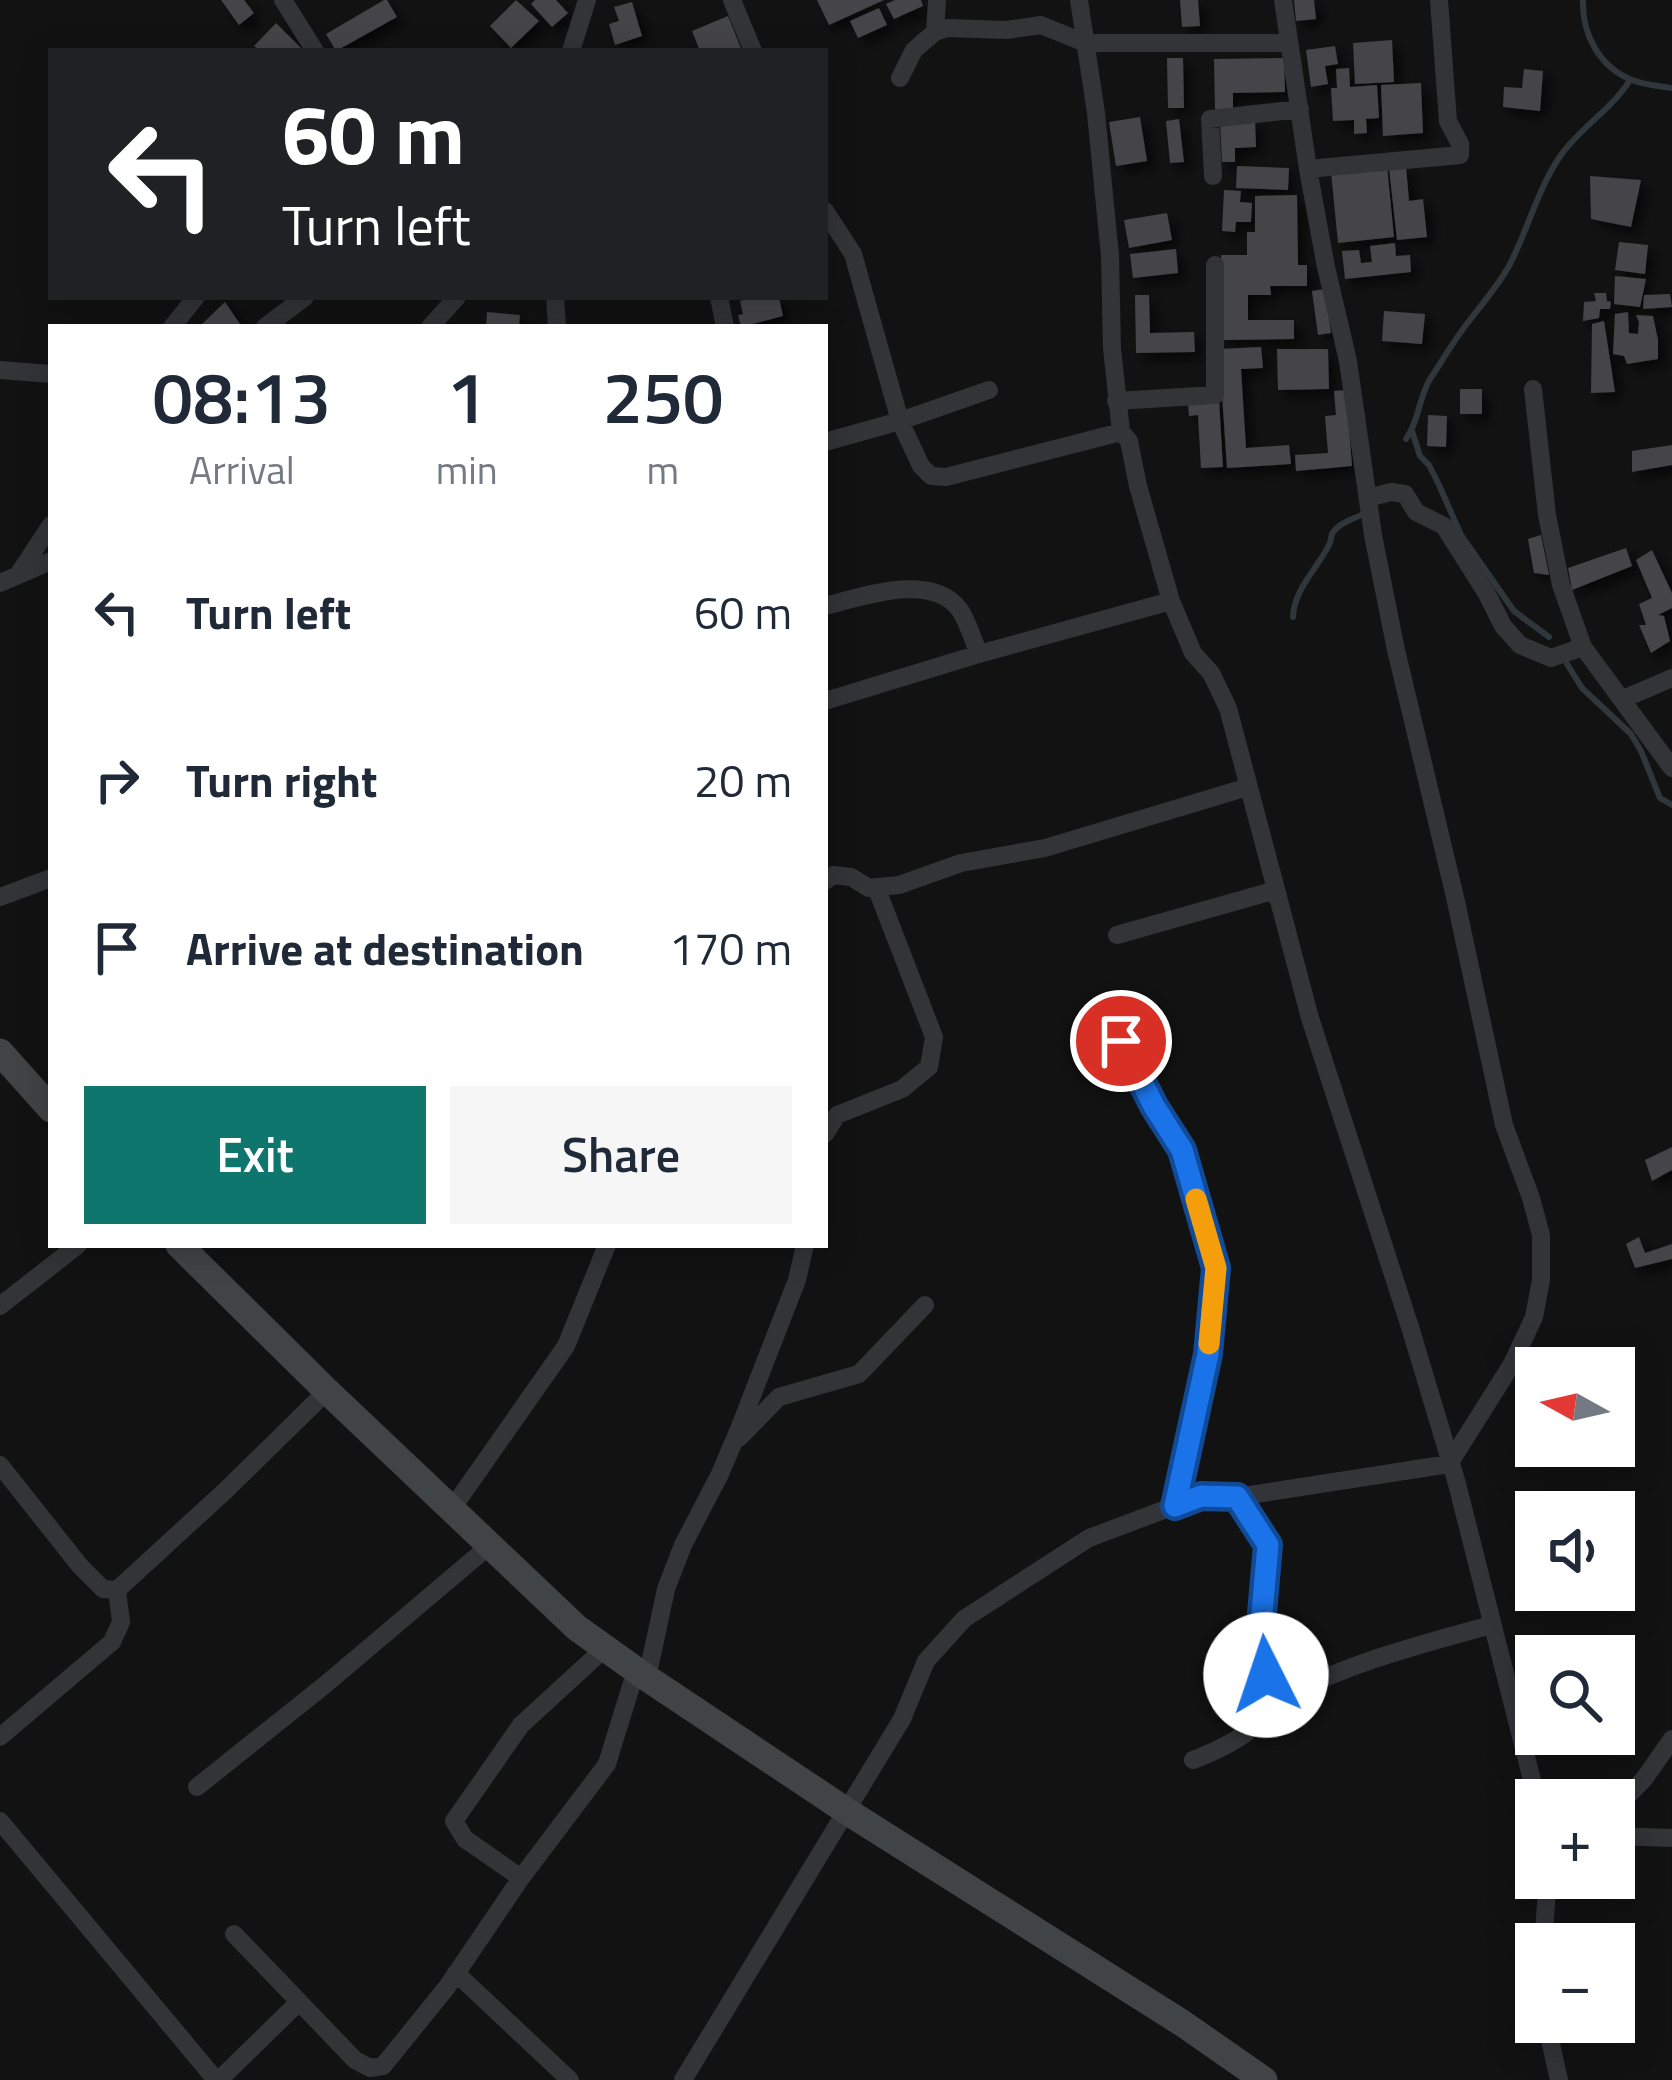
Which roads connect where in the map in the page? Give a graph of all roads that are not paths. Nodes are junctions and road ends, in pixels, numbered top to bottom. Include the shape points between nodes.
1 (283, 0) edge
2 (587, 0) edge
3 (732, 0) edge
4 (938, 0) edge
5 (1079, 0) edge
6 (1283, 0) edge
7 (1439, 0) edge
8 (935, 32) junction
9 (1085, 43) junction
10 (1288, 43) junction
11 (313, 48) edge
12 (572, 48) edge
13 (752, 48) edge
14 (900, 78) dead end
15 (1300, 109) junction
16 (1308, 169) junction
17 (1213, 176) dead end
18 (828, 215) edge
19 (1215, 266) dead end
20 (194, 300) edge
21 (301, 300) edge
22 (455, 300) edge
23 (174, 324) edge
24 (270, 324) edge
25 (433, 324) edge
26 (0, 370) edge
27 (48, 374) edge
28 (1533, 389) dead end
29 (989, 390) dead end
30 (1116, 401) junction
31 (900, 421) junction
32 (1121, 432) junction
33 (828, 441) edge
34 (1369, 498) junction
35 (48, 529) edge
36 (48, 562) edge
37 (9, 579) edge
38 (1171, 601) junction
39 (828, 605) edge
40 (1582, 647) junction
41 (979, 654) junction
42 (1672, 679) edge
43 (828, 699) edge
44 (1623, 699) junction
45 (1672, 768) edge
46 (1248, 787) junction
47 (828, 878) edge
48 (48, 879) edge
49 (876, 887) junction
50 (1276, 890) junction
51 (0, 897) edge
52 (1118, 935) dead end
53 (1121, 1041) dead end
54 (0, 1052) edge
55 (48, 1106) edge
56 (828, 1129) edge
57 (74, 1248) edge
58 (182, 1248) edge
59 (606, 1248) edge
60 (805, 1248) edge
61 (925, 1305) dead end
62 (0, 1306) edge
63 (327, 1391) junction
64 (733, 1445) junction
65 (1449, 1464) junction
66 (0, 1466) edge
67 (1237, 1497) junction
68 (1175, 1506) junction
69 (451, 1510) junction
70 (489, 1546) junction
71 (117, 1590) junction
72 (1491, 1625) junction
73 (605, 1648) junction
74 (642, 1674) junction
75 (1270, 1706) junction
76 (0, 1738) edge
77 (1672, 1739) edge
78 (1193, 1760) dead end
79 (1533, 1779) edge
80 (196, 1787) dead end
81 (1635, 1788) edge
82 (848, 1812) junction
83 (0, 1821) edge
84 (1635, 1837) edge
85 (1672, 1838) edge
86 (521, 1878) junction
87 (234, 1934) dead end
88 (456, 1973) junction
89 (299, 2002) junction
90 (1551, 2043) edge
91 (377, 2073) edge
92 (217, 2080) edge
93 (570, 2080) edge
94 (682, 2080) edge
95 (1264, 2080) edge
96 (1559, 2080) edge

1 - 11 street
2 - 12 street
3 - 13 street
4 - 8 street
5 - 9 street
6 - 10 street
7 - 16 street via 1448,121 1460,155
8 - 9 street via 1041,25
8 - 14 street
9 - 10 street
9 - 30 street via 1110,256
10 - 15 street
15 - 16 street
15 - 17 street via 1210,118
16 - 34 street
18 - 31 street via 854,254
19 - 30 street via 1215,395
20 - 23 street
21 - 24 street
22 - 25 street
26 - 27 street
28 - 40 street via 1547,515
29 - 31 street
30 - 32 street
31 - 32 street via 921,466 946,477
31 - 33 street
32 - 38 street
34 - 40 street via 1405,494 1416,512 1444,526 1520,645 1550,658
34 - 65 street via 1504,1125 1540,1235 1534,1317
35 - 37 street
36 - 37 street
38 - 41 street
38 - 46 street via 1228,708
39 - 41 street via 908,589 936,592 958,608
40 - 44 street
41 - 43 street
42 - 44 street
44 - 45 street
46 - 49 street via 1045,848
46 - 50 street
47 - 49 street
48 - 51 street
49 - 56 street via 934,1037 929,1067 902,1089 837,1115
50 - 52 street
50 - 65 street
53 - 68 street via 1182,1150 1216,1268 1208,1354
54 - 55 street
57 - 62 street
58 - 63 street
59 - 69 street via 566,1346
60 - 64 street
61 - 64 street via 859,1374 779,1397
63 - 69 street
63 - 71 street
64 - 74 street via 683,1545
65 - 67 street
65 - 72 street
66 - 71 street via 80,1566 103,1589
67 - 68 street via 1201,1496
67 - 75 street via 1268,1545 1260,1636
68 - 82 street via 1089,1538 964,1618 926,1661
69 - 70 street
70 - 73 street
70 - 80 street
71 - 76 street via 121,1622 112,1642
72 - 75 street via 1401,1650
72 - 79 street
73 - 74 street
73 - 86 street via 521,1725 454,1821 465,1839
74 - 82 street
74 - 86 street via 607,1764
75 - 78 street via 1256,1726
77 - 81 street
82 - 94 street
82 - 95 street
83 - 92 street
84 - 85 street
86 - 88 street
87 - 89 street
88 - 91 street
88 - 93 street
89 - 91 street
89 - 92 street
90 - 96 street

